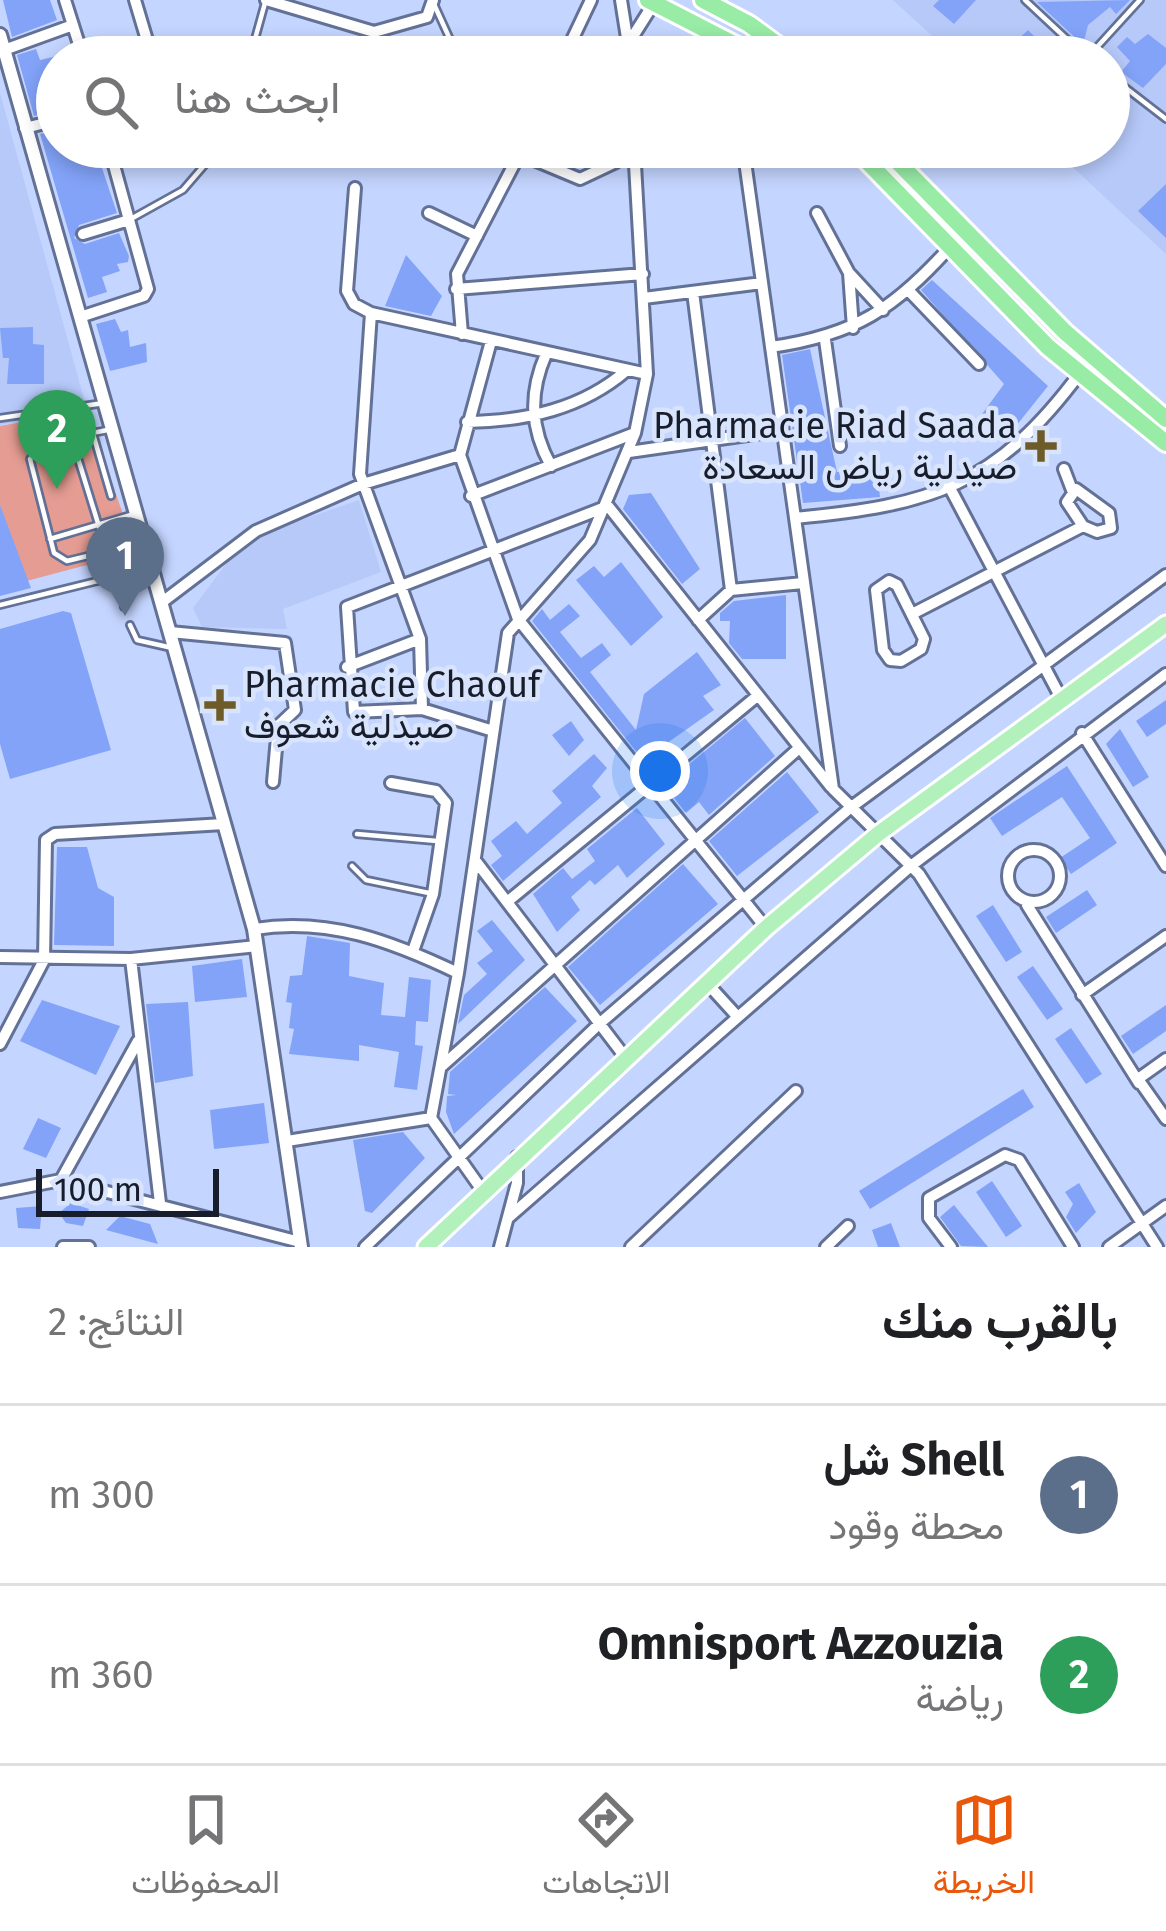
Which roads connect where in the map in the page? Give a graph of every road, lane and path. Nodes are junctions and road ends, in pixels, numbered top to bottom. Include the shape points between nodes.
1 (65, 0) edge
2 (135, 0) edge
3 (591, 0) edge
4 (621, 0) edge
5 (703, 0) edge
6 (1025, 0) edge
7 (1140, 0) edge
8 (433, 1) edge
9 (266, 2) edge
10 (651, 2) edge
11 (73, 25) junction
12 (76, 36) edge
13 (146, 36) edge
14 (256, 36) edge
15 (449, 36) edge
16 (574, 36) edge
17 (627, 36) edge
18 (636, 36) edge
19 (712, 36) edge
20 (765, 36) edge
21 (1064, 36) edge
22 (1106, 36) edge
23 (2, 42) edge
24 (1130, 91) edge
25 (1166, 118) edge
26 (36, 125) edge
27 (25, 128) junction
28 (36, 166) edge
29 (37, 168) edge
30 (115, 168) edge
31 (202, 168) edge
32 (512, 168) edge
33 (557, 168) edge
34 (603, 168) edge
35 (636, 168) edge
36 (746, 168) edge
37 (873, 168) edge
38 (904, 168) edge
39 (356, 188) dead end
40 (429, 213) dead end
41 (817, 213) dead end
42 (129, 220) junction
43 (83, 234) dead end
44 (477, 236) junction
45 (950, 247) junction
46 (849, 273) junction
47 (643, 274) junction
48 (762, 283) junction
49 (456, 289) junction
50 (693, 292) junction
51 (910, 292) junction
52 (644, 298) junction
53 (884, 310) junction
54 (370, 313) junction
55 (80, 317) junction
56 (853, 328) junction
57 (462, 334) junction
58 (825, 340) junction
59 (490, 341) junction
60 (771, 347) junction
61 (546, 353) junction
62 (979, 364) dead end
63 (628, 370) junction
64 (1080, 373) junction
65 (646, 374) junction
66 (104, 404) junction
67 (533, 417) junction
68 (0, 418) edge
69 (1166, 419) edge
70 (467, 422) junction
71 (112, 429) junction
72 (782, 430) junction
73 (635, 433) junction
74 (93, 434) junction
75 (72, 439) junction
76 (711, 439) junction
77 (1166, 443) edge
78 (840, 446) dead end
79 (629, 452) junction
80 (460, 455) junction
81 (551, 466) junction
82 (1064, 470) dead end
83 (363, 484) junction
84 (950, 488) junction
85 (1072, 490) junction
86 (111, 496) dead end
87 (471, 496) junction
88 (608, 506) junction
89 (136, 514) junction
90 (795, 518) junction
91 (99, 525) junction
92 (1083, 526) junction
93 (50, 539) junction
94 (490, 550) junction
95 (153, 572) junction
96 (992, 574) junction
97 (1166, 575) edge
98 (398, 583) junction
99 (803, 583) junction
100 (731, 590) junction
101 (161, 603) junction
102 (0, 604) edge
103 (124, 607) dead end
104 (912, 614) junction
105 (518, 619) junction
106 (698, 620) junction
107 (1166, 624) edge
108 (130, 625) dead end
109 (170, 632) junction
110 (420, 639) junction
111 (175, 648) junction
112 (1040, 664) junction
113 (347, 667) junction
114 (1166, 674) edge
115 (756, 697) junction
116 (1062, 700) junction
117 (422, 710) junction
118 (490, 730) junction
119 (1082, 733) junction
120 (797, 750) junction
121 (274, 782) dead end
122 (391, 783) dead end
123 (650, 784) junction
124 (833, 789) junction
125 (850, 808) junction
126 (224, 824) junction
127 (357, 834) dead end
128 (878, 835) junction
129 (695, 840) junction
130 (443, 841) junction
131 (475, 860) junction
132 (912, 865) junction
133 (352, 866) dead end
134 (1166, 866) edge
135 (433, 894) junction
136 (743, 898) junction
137 (507, 902) junction
138 (1027, 905) junction
139 (766, 928) junction
140 (254, 929) junction
141 (1166, 936) edge
142 (257, 946) junction
143 (412, 951) junction
144 (0, 957) edge
145 (131, 959) junction
146 (44, 960) junction
147 (556, 967) junction
148 (458, 973) junction
149 (706, 982) junction
150 (1082, 995) junction
151 (736, 1016) junction
152 (599, 1024) junction
153 (138, 1041) junction
154 (0, 1044) edge
155 (625, 1057) junction
156 (1166, 1060) edge
157 (442, 1066) junction
158 (1138, 1083) junction
159 (796, 1090) dead end
160 (431, 1118) junction
161 (1166, 1119) edge
162 (286, 1141) junction
163 (517, 1157) junction
164 (458, 1159) junction
165 (61, 1180) junction
166 (482, 1190) junction
167 (0, 1192) edge
168 (160, 1203) junction
169 (1166, 1206) edge
170 (508, 1218) junction
171 (1142, 1222) junction
172 (848, 1226) dead end
173 (301, 1245) edge
174 (63, 1247) edge
175 (89, 1247) edge
176 (365, 1247) edge
177 (426, 1247) edge
178 (500, 1247) edge
179 (631, 1247) edge
180 (826, 1247) edge
181 (951, 1247) edge
182 (1073, 1247) edge
183 (1108, 1247) edge
184 (1157, 1247) edge

1 - 11 street
2 - 13 street
3 - 16 street
4 - 17 street
5 - 20 highway
6 - 21 lane
7 - 22 lane
8 - 9 street via 428,17 382,32
8 - 15 lane
9 - 14 lane
10 - 18 street
10 - 19 highway
11 - 12 street
11 - 23 street
23 - 27 street
24 - 25 lane
26 - 27 street
27 - 28 street
29 - 55 street
30 - 42 street
31 - 42 lane via 183,190
32 - 44 street
33 - 34 street via 580,179
35 - 47 street
36 - 48 street
37 - 45 highway
38 - 69 highway via 1065,332
39 - 54 street via 347,291
40 - 44 street
41 - 46 street
42 - 43 street
42 - 55 street via 147,292
44 - 49 street
45 - 51 street
45 - 64 highway
46 - 53 street
46 - 56 street
47 - 49 street
47 - 52 street
48 - 50 street
48 - 60 street
49 - 57 street
50 - 52 street
50 - 76 street
51 - 53 street
51 - 62 street
52 - 65 street
53 - 56 street
54 - 57 street
54 - 83 street
55 - 66 street
56 - 58 street
57 - 59 street
58 - 60 street
58 - 78 street
59 - 61 street
59 - 70 street
60 - 72 street
61 - 63 street
61 - 67 street
63 - 65 street
63 - 67 street via 597,393
64 - 77 highway
64 - 84 street via 1023,439
65 - 73 street
66 - 68 lane
66 - 71 street
67 - 70 street
67 - 81 street
70 - 80 street
71 - 74 lane
71 - 89 street
72 - 76 street
72 - 90 street
73 - 79 street
73 - 81 street
74 - 75 lane
74 - 86 lane
75 - 91 lane
75 - 93 lane via 38,448 30,459
76 - 79 street
76 - 100 street
79 - 88 street
80 - 83 street
80 - 87 street
81 - 87 street
82 - 85 street
83 - 98 street
83 - 101 street via 256,531
84 - 90 street via 896,508
84 - 96 street
85 - 92 street via 1067,502
85 - 92 street via 1083,490 1113,521 1102,532
87 - 94 street
88 - 94 street
88 - 105 street via 571,566
88 - 106 street
89 - 91 lane
89 - 95 street
90 - 99 street
91 - 93 lane
91 - 93 lane via 100,553 62,560
92 - 96 street
94 - 98 street
94 - 105 street
95 - 101 street
95 - 102 lane
95 - 103 lane via 125,593
96 - 104 street
96 - 112 street
97 - 112 street
98 - 110 street
98 - 113 street via 347,607
99 - 100 street
99 - 124 street
100 - 106 street
101 - 109 street
104 - 104 street via 897,585 878,586 890,660 921,650
105 - 118 street via 504,646
105 - 123 street
106 - 115 street
107 - 116 main road
108 - 111 lane via 137,640
109 - 111 street
109 - 121 street via 286,643 295,710 278,726
110 - 113 street
110 - 117 street
111 - 126 street
112 - 116 street
112 - 125 street
113 - 117 street via 350,708 359,715
114 - 119 street
115 - 120 street
115 - 123 street
116 - 128 main road
117 - 118 street
118 - 131 street
119 - 132 street
119 - 134 street
120 - 124 street
120 - 129 street
122 - 130 street via 441,794
123 - 129 street
123 - 137 street
124 - 125 street
125 - 128 street
125 - 136 street
126 - 140 street
126 - 146 street via 50,836 43,845
127 - 130 lane
128 - 132 street
128 - 139 main road
129 - 136 street
129 - 147 street
130 - 135 street
131 - 137 street
131 - 148 street
132 - 151 street
132 - 171 street
133 - 135 lane via 366,880
135 - 143 street
136 - 139 street
136 - 152 street
137 - 147 street
138 - 138 street via 1006,867 1039,846 1061,883 1040,904
138 - 150 street
139 - 149 main road
140 - 142 street
140 - 143 street via 324,924
141 - 150 street
142 - 145 street
142 - 162 street
143 - 148 street
144 - 146 street
145 - 146 street
145 - 153 street
146 - 154 street
147 - 152 street
147 - 157 street
148 - 157 street
149 - 151 street
149 - 155 main road
150 - 158 street
151 - 170 street
152 - 155 street
152 - 164 street
153 - 165 street
153 - 168 street
155 - 163 main road
156 - 158 street
157 - 160 street
158 - 161 street
159 - 179 street
160 - 162 street
160 - 164 street
162 - 173 street
163 - 166 main road
163 - 170 street
164 - 166 street
164 - 176 street
165 - 167 street
165 - 168 street
166 - 177 main road
168 - 173 street
169 - 171 street
170 - 178 street
171 - 183 street
171 - 184 street
172 - 180 street
174 - 175 street
181 - 182 street via 926,1203 1005,1155 1019,1160

